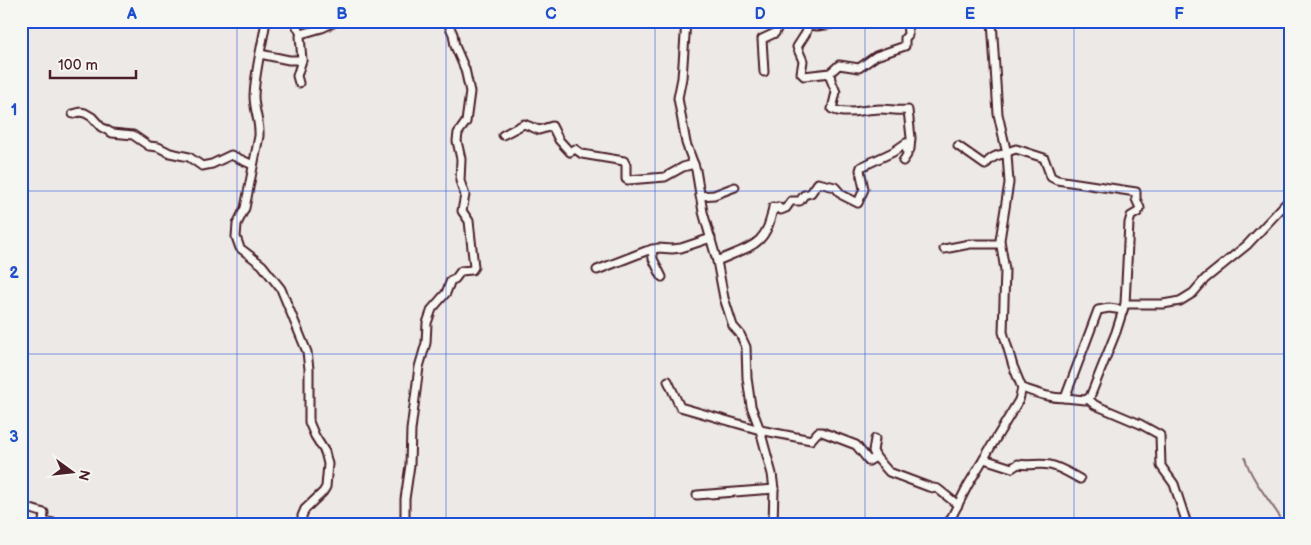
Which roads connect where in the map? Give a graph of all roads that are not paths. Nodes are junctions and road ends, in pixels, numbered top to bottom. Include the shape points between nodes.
1 (266, 21) edge
2 (294, 21) edge
3 (338, 21) edge
4 (447, 21) edge
5 (686, 21) edge
6 (782, 21) edge
7 (844, 21) edge
8 (907, 21) edge
9 (992, 21) edge
10 (806, 23) edge
11 (301, 34) junction
12 (260, 54) junction
13 (302, 60) junction
14 (764, 72) dead end
15 (830, 73) junction
16 (298, 83) dead end
17 (73, 114) dead end
18 (503, 135) dead end
19 (958, 146) dead end
20 (1007, 153) junction
21 (694, 164) junction
22 (253, 166) junction
23 (735, 187) dead end
24 (700, 196) junction
25 (1290, 198) edge
26 (711, 238) junction
27 (999, 244) junction
28 (944, 249) dead end
29 (652, 250) junction
30 (717, 261) junction
31 (597, 270) dead end
32 (662, 277) dead end
33 (1124, 307) junction
34 (668, 381) dead end
35 (1022, 388) junction
36 (1064, 398) junction
37 (1088, 399) junction
38 (760, 430) junction
39 (875, 439) dead end
40 (876, 457) junction
41 (984, 459) junction
42 (1080, 479) dead end
43 (774, 489) junction
44 (697, 495) dead end
45 (958, 505) junction
46 (21, 506) edge
47 (60, 524) edge
48 (302, 524) edge
49 (405, 524) edge
50 (773, 524) edge
51 (948, 524) edge
52 (1187, 524) edge

1 - 12 street
2 - 11 street
3 - 11 street
4 - 49 street via 470,92 466,122 456,142 461,159 460,181 465,195 462,211 469,221 474,267 461,271 452,280 432,309 427,323 414,398
5 - 21 street via 678,98 686,142
6 - 14 street via 775,33 762,39
7 - 10 street
8 - 15 street via 905,46 876,56 859,68 839,65
9 - 20 street via 998,114
10 - 15 street via 806,33 797,47 803,61 801,73 804,76
11 - 13 street
12 - 13 street
12 - 22 street via 254,95 259,129
13 - 16 street
15 - 30 street via 836,92 832,109 840,112 908,110 911,154 905,159 906,144 861,167 864,190 858,203 834,187 818,183 800,201 791,201 781,210 773,208 767,229 757,243
17 - 22 street via 85,112 112,133 133,134 152,148 190,157 202,166 231,155
18 - 21 street via 524,124 539,130 552,126 559,140 571,152 575,149 582,154 624,161 628,180 665,177
19 - 20 street via 984,165
20 - 27 street via 1009,183
20 - 33 street via 1016,149 1044,158 1051,176 1057,180 1136,192 1140,208 1131,216 1129,223
21 - 24 street
22 - 48 street via 236,237 240,248 258,260 278,284 301,333 309,369 309,422 327,456 326,487 305,509
23 - 24 street via 714,195
24 - 26 street
25 - 33 street via 1247,245 1205,280 1194,294 1180,301
26 - 29 street via 682,248
26 - 30 street
27 - 28 street via 970,244
27 - 35 street via 1005,270 1003,332
29 - 31 street
29 - 32 street
30 - 38 street via 731,322 746,347 751,406
33 - 36 street via 1101,308 1096,312
33 - 37 street
34 - 38 street via 680,407
35 - 36 street via 1053,398
35 - 41 street via 1019,400
36 - 37 street
37 - 52 street via 1160,435 1161,466 1174,484
38 - 40 street via 811,440 822,432 856,445 869,461
38 - 43 street
39 - 40 street via 873,451
40 - 45 street via 890,472 938,489
41 - 42 street via 1012,468 1018,464 1052,465
41 - 45 street
43 - 44 street
43 - 50 street
45 - 51 street
46 - 47 street via 44,513 45,522

